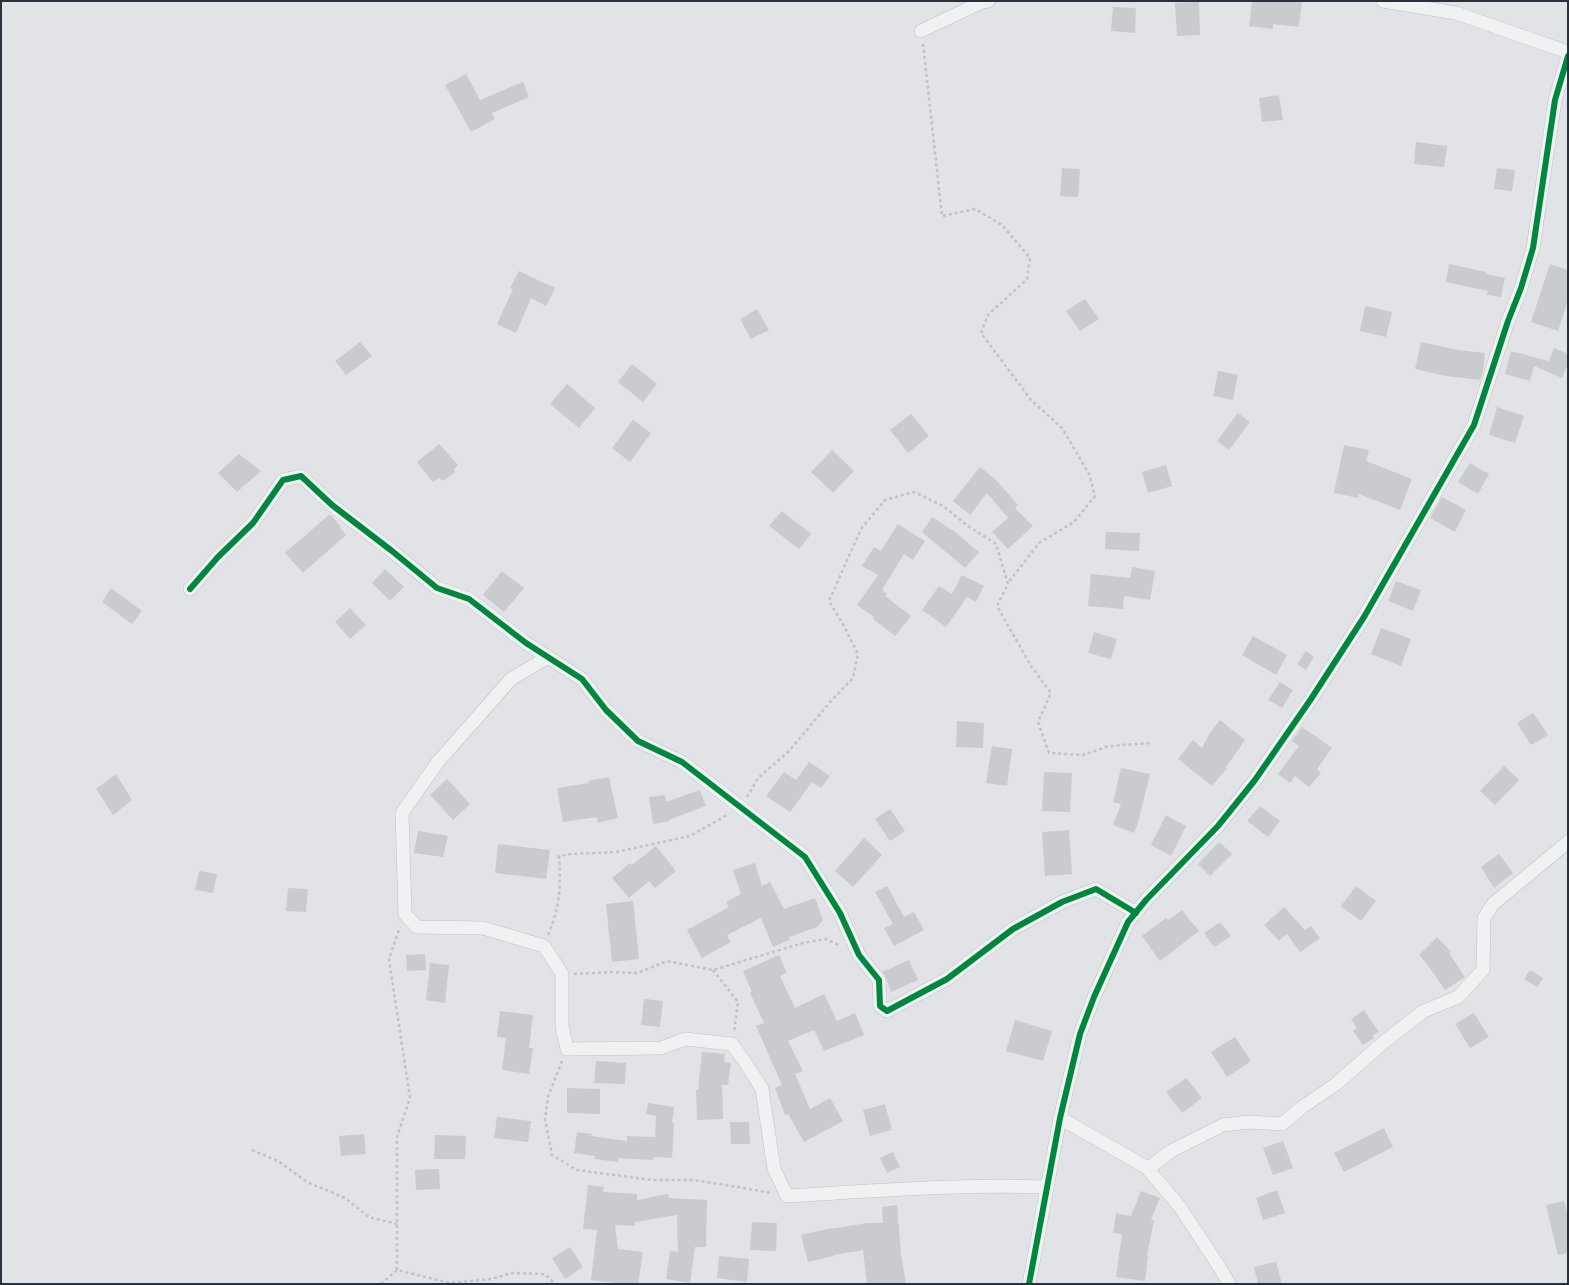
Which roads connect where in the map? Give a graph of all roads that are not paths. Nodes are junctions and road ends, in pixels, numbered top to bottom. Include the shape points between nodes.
1 (988, 1) edge
2 (1383, 1) edge
3 (1456, 7) edge
4 (921, 31) road end
5 (1568, 52) edge
6 (1568, 56) edge
7 (190, 589) dead end
8 (548, 657) junction
9 (1568, 842) edge
10 (1136, 913) junction
11 (1060, 1118) junction
12 (1146, 1167) junction
13 (1046, 1187) junction
14 (1029, 1284) edge
15 (1229, 1284) edge

1 - 4 street
2 - 3 street
3 - 5 street
6 - 10 street via 1555,100 1533,248 1522,288 1508,321 1474,425 1364,617 1303,711 1255,780 1218,826
7 - 8 street via 253,523 283,480 301,476 332,505 437,588 468,599
8 - 10 street via 582,679 606,710 638,741 682,762 804,857 840,913 859,955 879,980 880,1006 887,1011 947,979 1013,929 1096,889
8 - 13 street via 511,679 437,763 402,813 405,914 417,927 483,928 544,946 562,974 562,1026 567,1048 661,1048 685,1039 732,1044 762,1089 774,1169 787,1196 915,1188
9 - 12 street via 1493,904 1484,918 1483,970 1458,997 1424,1011 1336,1084 1282,1124 1249,1122 1222,1125
10 - 11 street via 1128,922 1080,1034
11 - 12 street
11 - 13 street
12 - 15 street via 1180,1207
13 - 14 street

